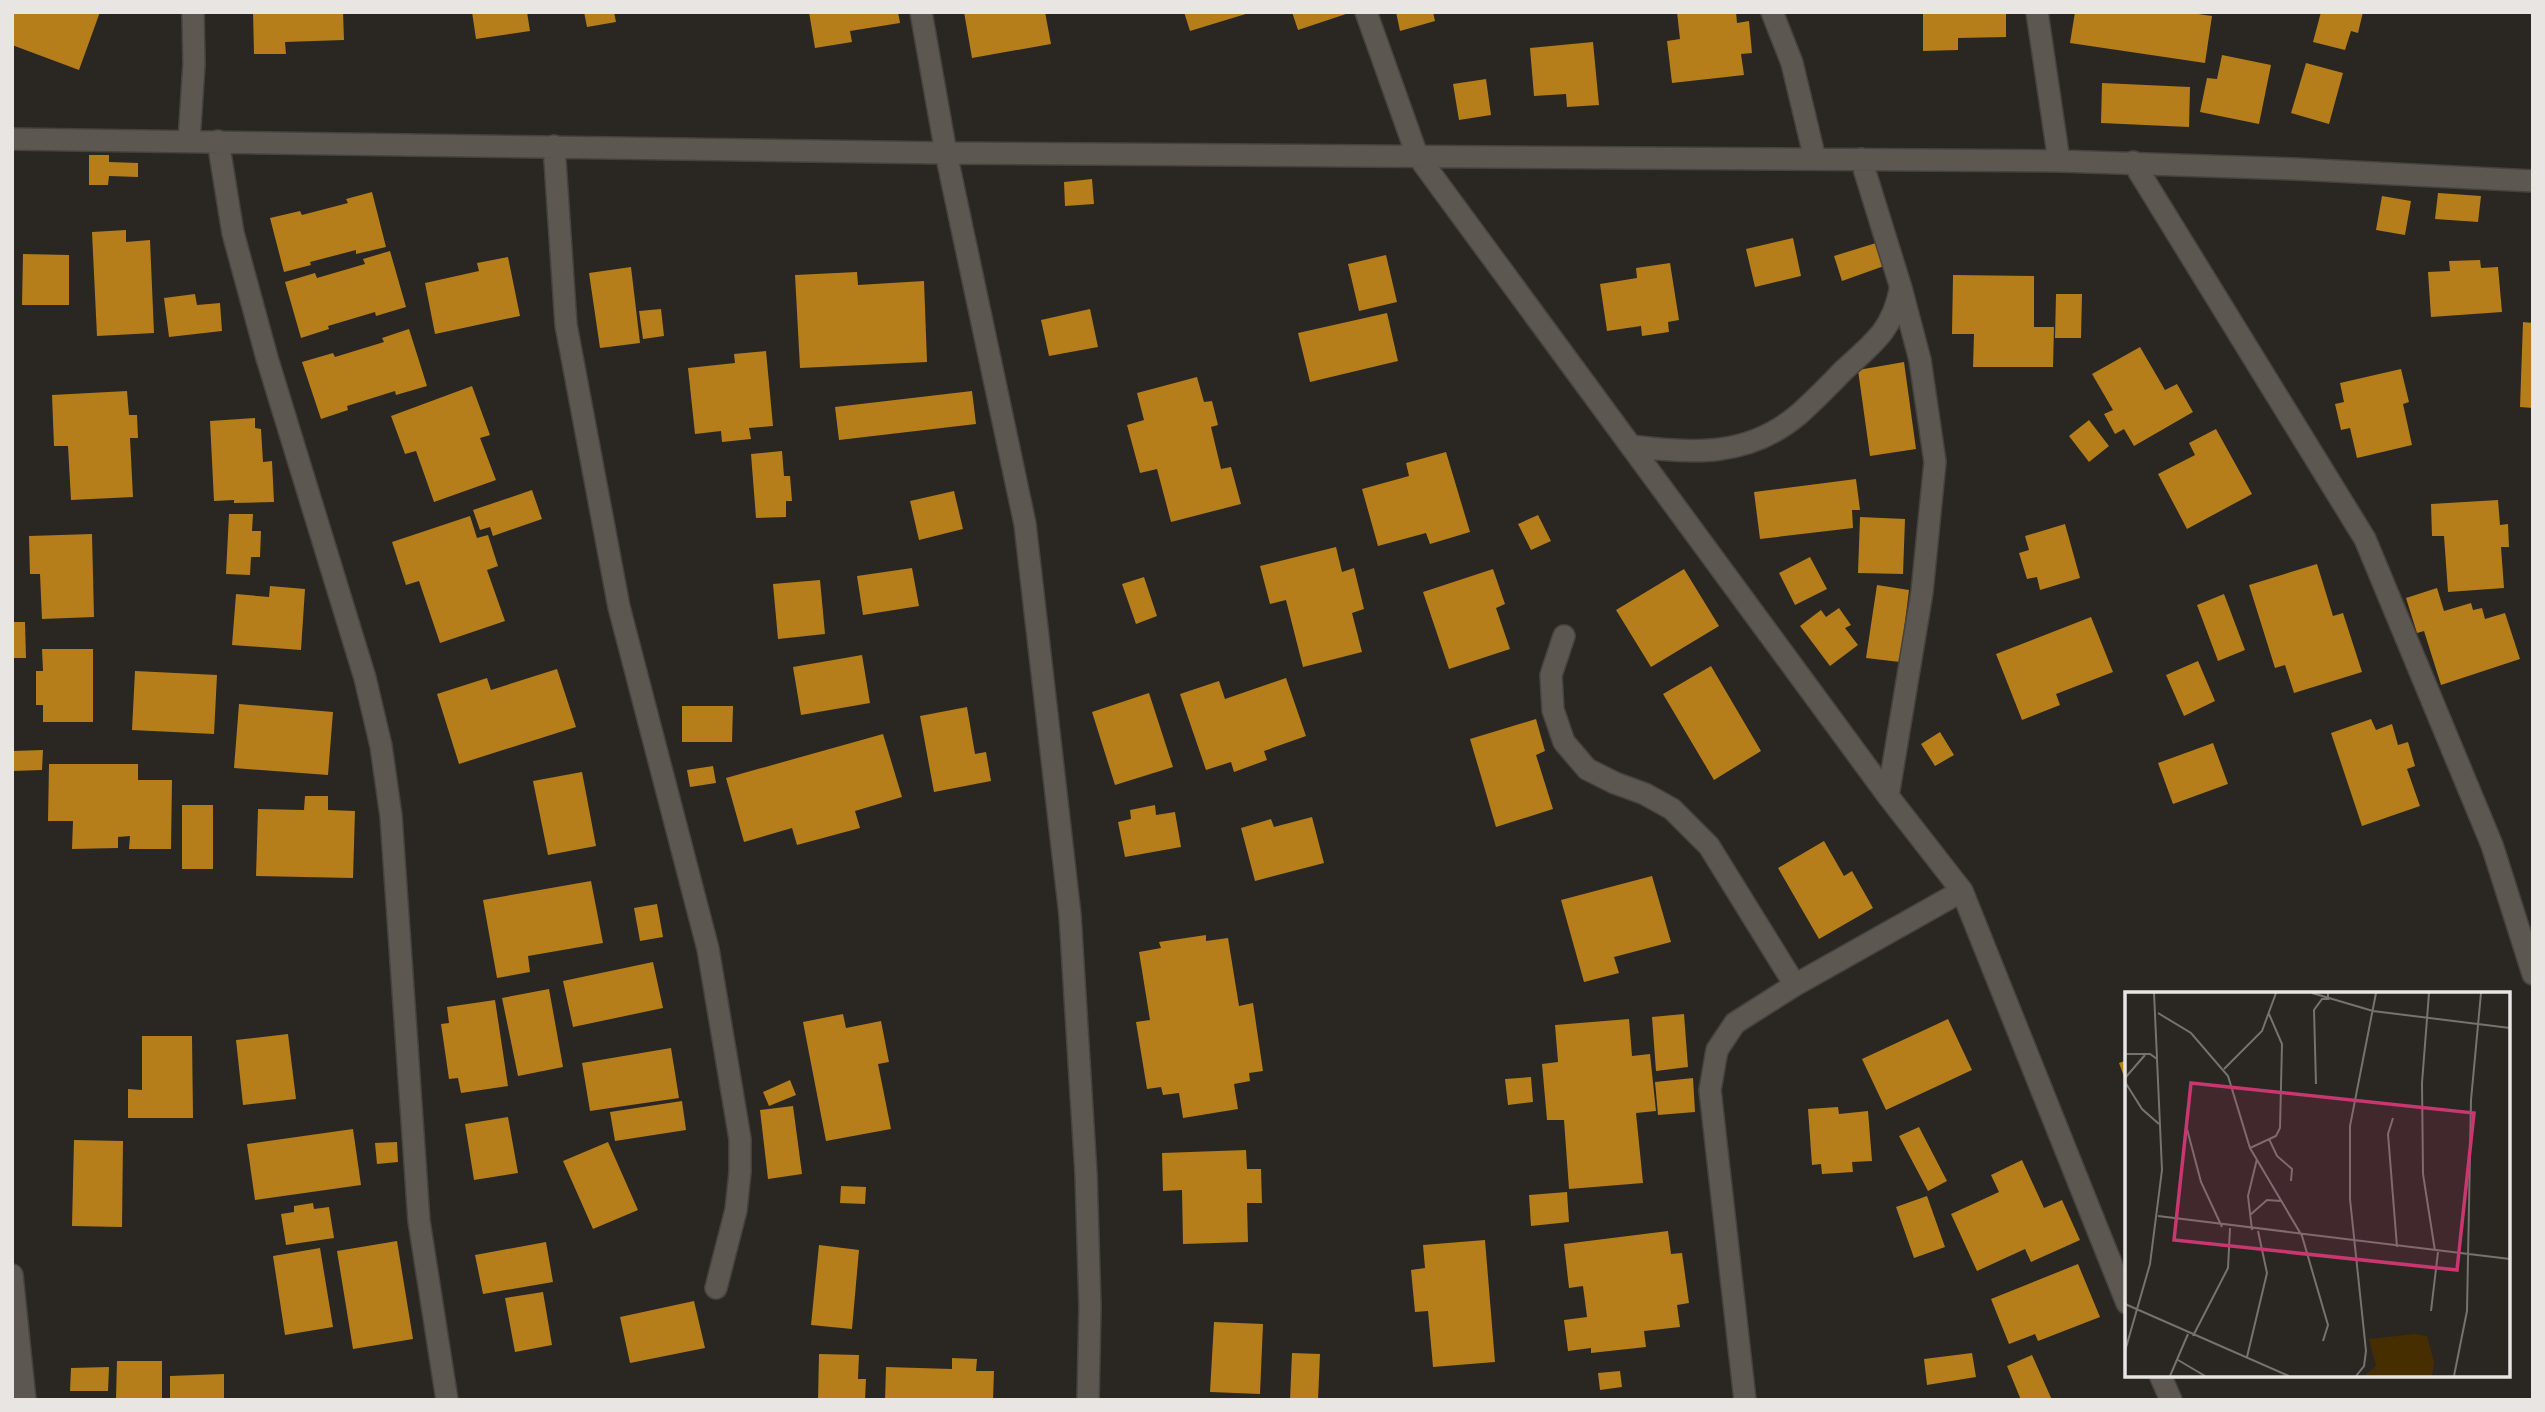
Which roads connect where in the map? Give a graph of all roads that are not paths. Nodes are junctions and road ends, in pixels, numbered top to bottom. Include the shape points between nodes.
1 (193, 12) edge
2 (921, 12) edge
3 (1366, 12) edge
4 (1772, 12) edge
5 (2037, 12) edge
6 (12, 139) edge
7 (189, 141) junction
8 (218, 141) junction
9 (554, 146) junction
10 (946, 153) junction
11 (1417, 155) junction
12 (1815, 159) junction
13 (1861, 159) junction
14 (2059, 161) junction
15 (2133, 162) junction
16 (2533, 181) edge
17 (1901, 288) junction
18 (1631, 446) junction
19 (1564, 636) dead end
20 (1888, 796) junction
21 (1962, 891) junction
22 (2533, 974) edge
23 (1795, 985) junction
24 (12, 1275) edge
25 (716, 1287) dead end
26 (2125, 1298) edge
27 (2161, 1377) edge
28 (25, 1400) edge
29 (447, 1400) edge
30 (1088, 1400) edge
31 (1745, 1400) edge
32 (2171, 1400) edge

1 - 7 street
2 - 10 street
3 - 11 street
4 - 12 street via 1792,63
5 - 14 street
6 - 7 street
7 - 8 street
8 - 9 street
8 - 29 street via 233,233 382,746 391,816 419,1222
9 - 10 street
9 - 25 street via 566,325 619,607 708,949 740,1139 736,1210
10 - 11 street
10 - 30 street via 1025,524 1070,915 1090,1294
11 - 12 street
11 - 18 street
12 - 13 street
13 - 14 street
13 - 17 street
14 - 15 street
15 - 16 street
15 - 22 street via 2365,538 2492,845
17 - 18 street via 1885,331 1797,416 1759,440 1717,451
17 - 20 street via 1920,360 1935,462 1922,592
18 - 20 street
19 - 23 street via 1551,676 1553,710 1564,742 1587,769 1672,809 1709,846
20 - 21 street
21 - 23 street
21 - 26 street
23 - 31 street via 1735,1023 1717,1051 1710,1090
24 - 28 street
27 - 32 street

